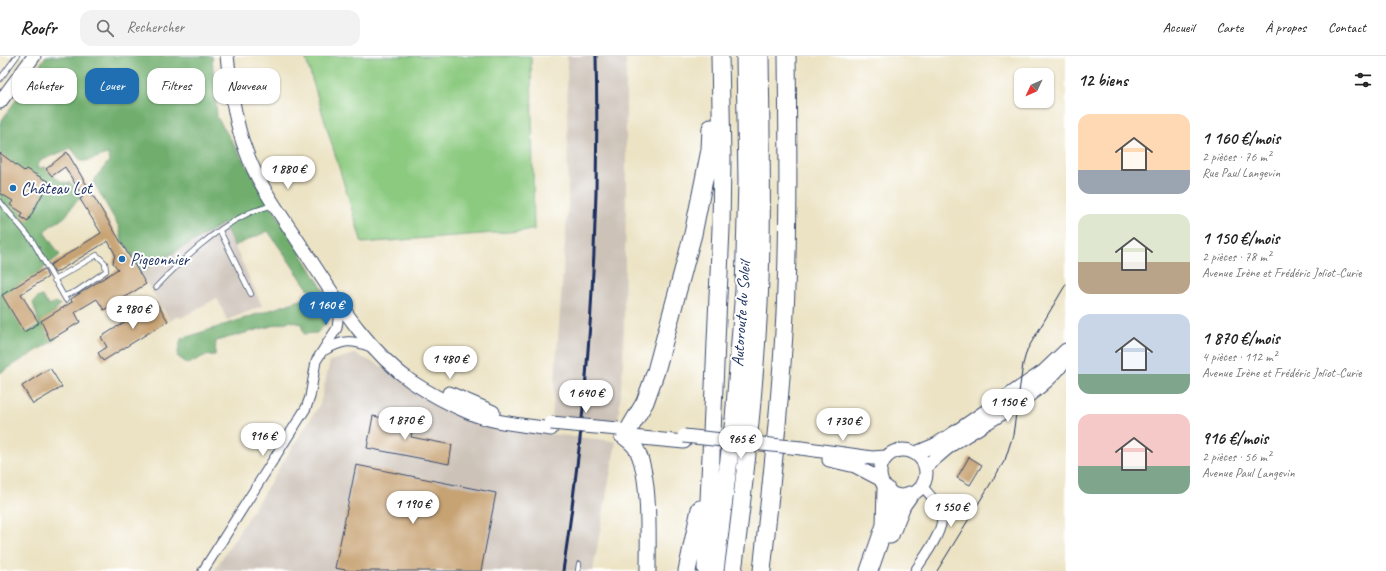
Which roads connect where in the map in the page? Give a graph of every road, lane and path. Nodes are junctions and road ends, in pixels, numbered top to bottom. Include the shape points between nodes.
1 (17, 56) edge
2 (34, 56) edge
3 (227, 56) edge
4 (233, 56) edge
5 (713, 56) edge
6 (720, 56) edge
7 (745, 56) edge
8 (760, 56) edge
9 (787, 56) edge
10 (0, 79) edge
11 (0, 102) edge
12 (0, 202) edge
13 (274, 204) junction
14 (220, 231) junction
15 (54, 280) junction
16 (156, 286) dead end
17 (251, 294) dead end
18 (340, 304) junction
19 (377, 349) junction
20 (1066, 350) edge
21 (323, 351) junction
22 (1066, 358) edge
23 (712, 419) junction
24 (551, 426) junction
25 (621, 433) junction
26 (800, 451) junction
27 (916, 453) junction
28 (886, 457) junction
29 (926, 467) junction
30 (883, 484) junction
31 (916, 490) junction
32 (579, 564) dead end
33 (203, 571) edge
34 (578, 571) edge
35 (648, 571) edge
36 (687, 571) edge
37 (706, 571) edge
38 (716, 571) edge
39 (733, 571) edge
40 (762, 571) edge
41 (869, 571) edge
42 (877, 571) edge
43 (915, 571) edge

1 - 10 lane
2 - 11 main road
3 - 13 main road via 232,103 246,151
4 - 24 main road via 248,141 260,168 357,318 398,360 449,394 494,412
5 - 25 highway via 710,150 693,234 651,389 645,402
6 - 23 highway via 721,228
7 - 38 highway, Autoroute du Soleil via 747,182 744,290 734,419
8 - 39 highway, Autoroute du Soleil via 762,192 759,303 752,411
9 - 40 highway via 785,313 779,410
12 - 15 lane via 32,240
13 - 14 lane via 246,214
13 - 18 main road
14 - 16 lane via 187,255
14 - 17 lane
15 - 15 lane via 65,298 106,271 105,263 97,255
18 - 19 main road via 354,325
18 - 21 street via 337,328
19 - 21 street via 357,341 346,341
19 - 24 main road via 412,381 469,413 512,423
20 - 27 main road via 1044,371 954,433 935,446
21 - 33 street via 316,361 306,408
22 - 29 main road via 1056,372 1033,391 952,445
23 - 36 highway via 700,514
23 - 37 highway
24 - 25 main road, bridge
25 - 26 main road, bridge
25 - 35 main road via 636,448 643,468
26 - 28 main road
26 - 30 main road via 855,466
27 - 28 main road via 903,449 891,452
27 - 29 main road
28 - 30 main road via 880,467
29 - 31 main road via 925,480
30 - 31 main road via 897,495
30 - 41 highway via 886,525
31 - 42 highway via 902,505
31 - 43 street via 935,501 942,512 941,527
32 - 34 lane

